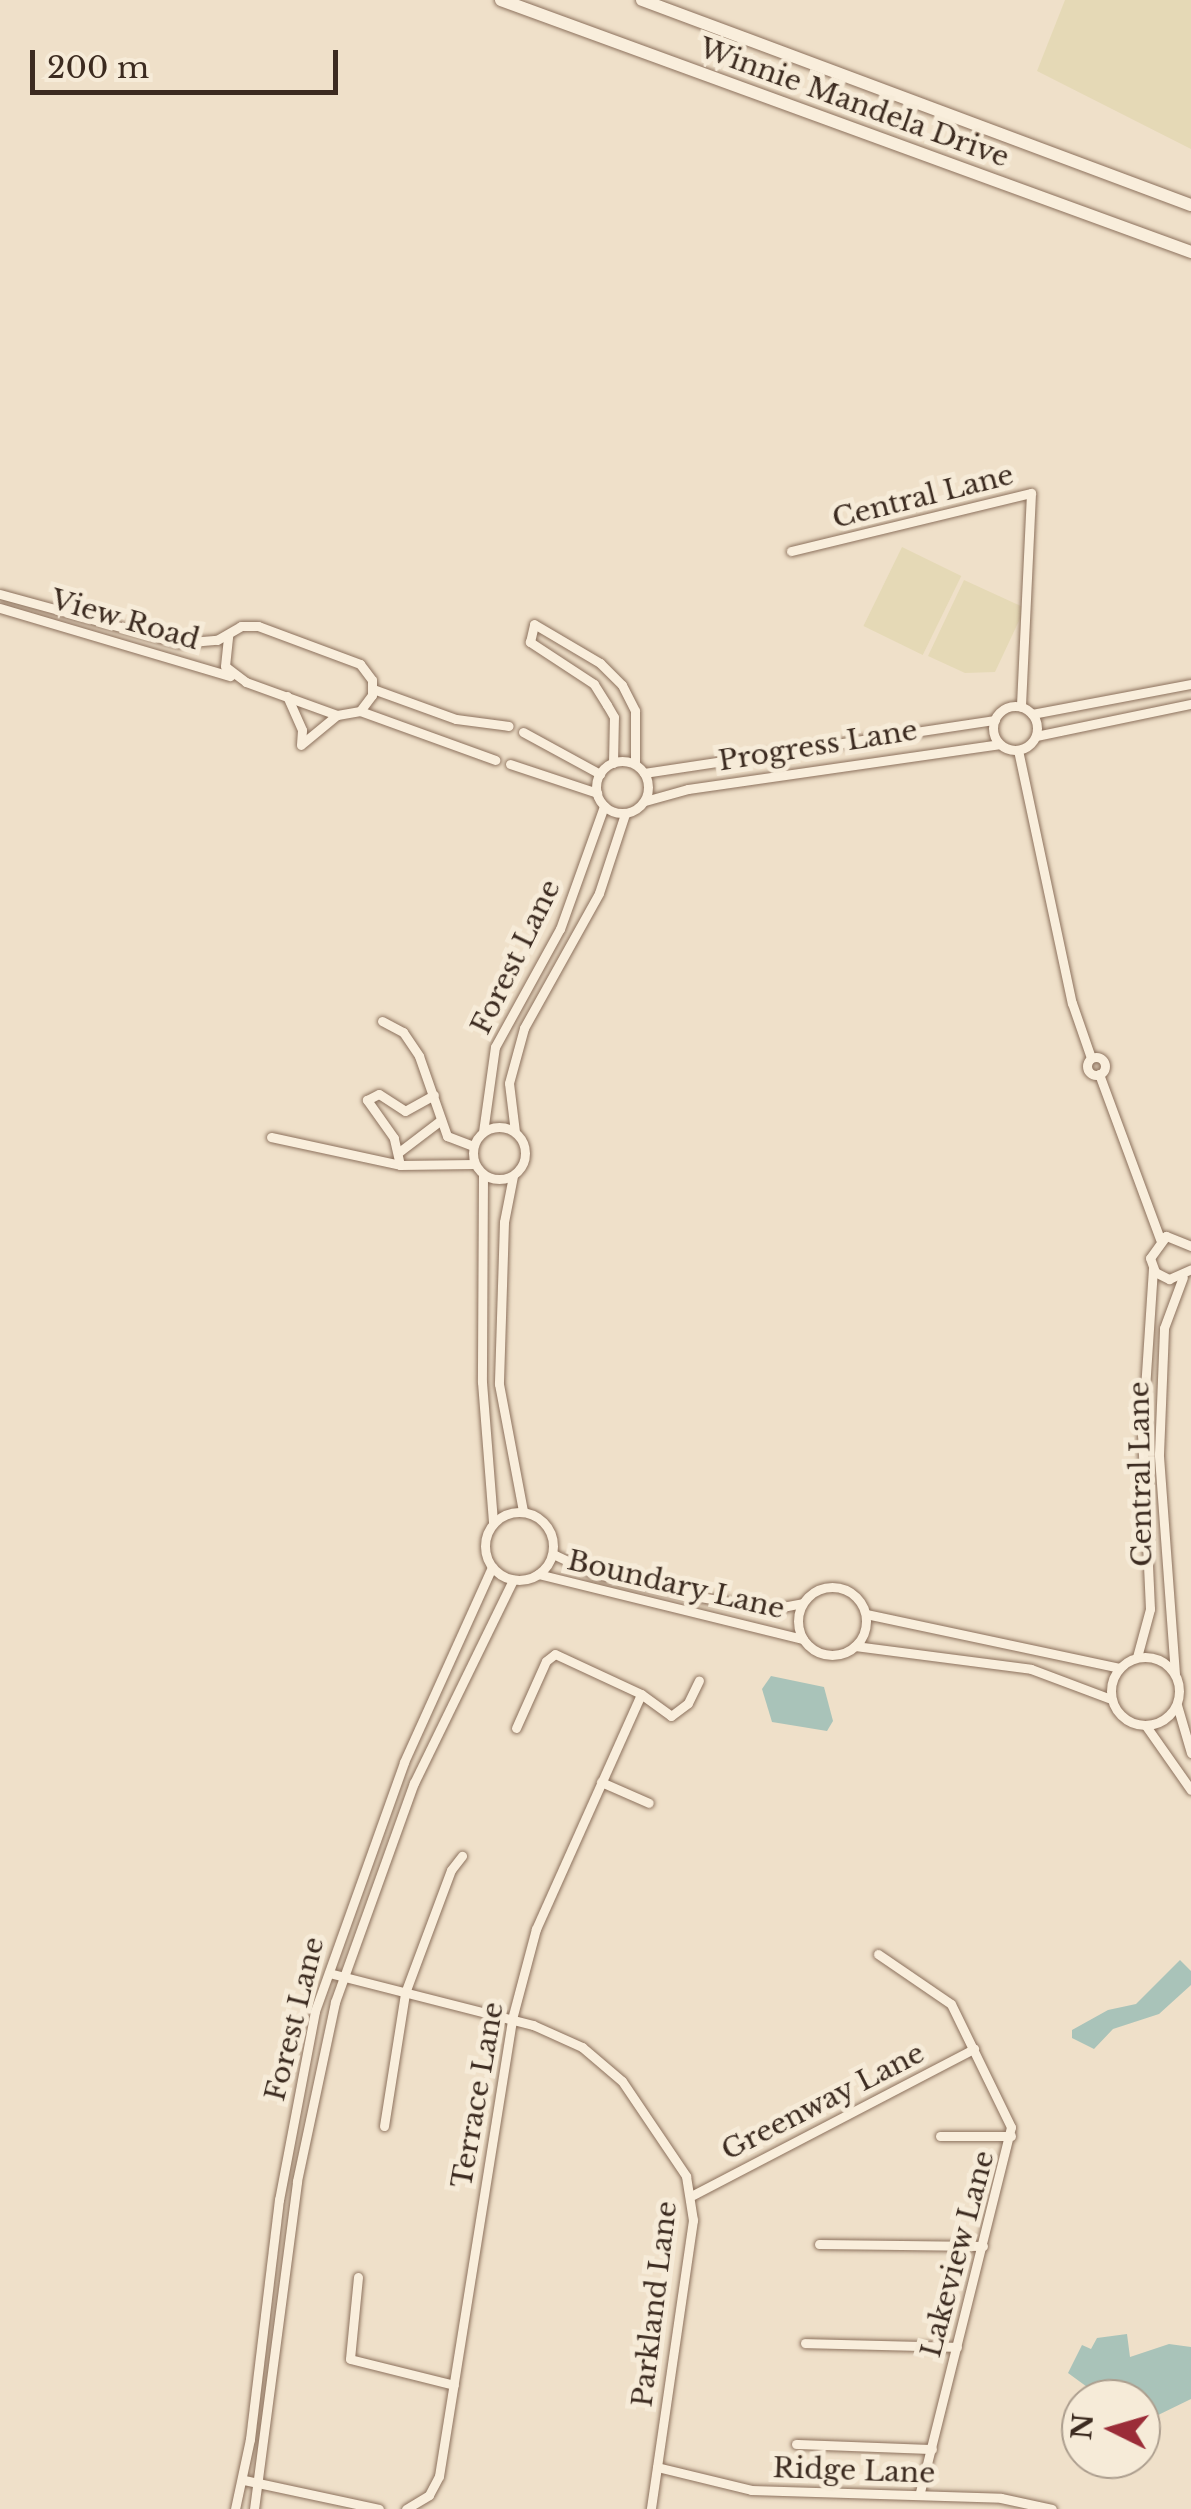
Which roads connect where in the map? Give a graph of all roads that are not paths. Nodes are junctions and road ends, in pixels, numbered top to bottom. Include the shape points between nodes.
1 (501, 0) edge
2 (642, 0) edge
3 (1191, 205) edge
4 (1191, 252) edge
5 (791, 551) dead end
6 (0, 594) edge
7 (0, 608) edge
8 (228, 634) junction
9 (238, 678) junction
10 (1191, 684) edge
11 (373, 689) junction
12 (287, 696) junction
13 (1191, 704) edge
14 (1021, 707) junction
15 (360, 712) junction
16 (1032, 714) junction
17 (338, 715) junction
18 (995, 720) junction
19 (508, 726) dead end
20 (524, 732) dead end
21 (1036, 736) junction
22 (999, 744) junction
23 (1018, 750) junction
24 (495, 760) dead end
25 (613, 763) junction
26 (636, 763) junction
27 (510, 764) dead end
28 (644, 773) junction
29 (600, 774) junction
30 (597, 792) junction
31 (645, 801) junction
32 (604, 806) junction
33 (625, 814) junction
34 (382, 1021) dead end
35 (434, 1095) junction
36 (441, 1120) junction
37 (483, 1132) junction
38 (515, 1132) junction
39 (271, 1138) dead end
40 (473, 1146) junction
41 (399, 1152) junction
42 (400, 1164) junction
43 (474, 1164) junction
44 (483, 1175) junction
45 (512, 1176) junction
46 (1160, 1239) junction
47 (1190, 1242) edge
48 (1154, 1268) junction
49 (1187, 1273) edge
50 (523, 1511) junction
51 (493, 1523) junction
52 (553, 1554) junction
53 (492, 1567) junction
54 (538, 1574) junction
55 (514, 1580) junction
56 (802, 1603) junction
57 (866, 1614) junction
58 (803, 1639) junction
59 (855, 1646) junction
60 (1138, 1658) junction
61 (1119, 1668) junction
62 (1175, 1674) junction
63 (698, 1680) dead end
64 (641, 1694) junction
65 (1111, 1699) junction
66 (1177, 1702) junction
67 (1146, 1726) junction
68 (516, 1728) dead end
69 (1191, 1753) edge
70 (602, 1782) junction
71 (1191, 1790) edge
72 (649, 1803) dead end
73 (462, 1856) dead end
74 (878, 1954) dead end
75 (329, 1974) junction
76 (345, 1978) junction
77 (406, 1993) junction
78 (512, 2019) junction
79 (974, 2049) junction
80 (384, 2126) dead end
81 (940, 2136) dead end
82 (1011, 2136) junction
83 (693, 2195) junction
84 (819, 2244) dead end
85 (983, 2246) junction
86 (358, 2277) dead end
87 (805, 2343) dead end
88 (957, 2347) junction
89 (454, 2386) junction
90 (796, 2444) dead end
91 (932, 2448) junction
92 (657, 2466) junction
93 (244, 2480) junction
94 (260, 2483) junction
95 (919, 2495) junction
96 (236, 2509) edge
97 (254, 2509) edge
98 (379, 2509) edge
99 (406, 2509) edge
100 (651, 2509) edge
101 (1052, 2509) edge

1 - 4 main road, Winnie Mandela Drive
2 - 3 main road, Winnie Mandela Drive
5 - 14 street, Central Lane via 1032,493
6 - 8 street, View Road via 178,643
7 - 9 street, View Road
8 - 9 street, View Road via 222,658
8 - 11 street, View Road via 249,625 304,642 360,664
9 - 12 street, View Road
10 - 16 street
11 - 15 street
11 - 19 street via 456,719
12 - 17 street, View Road
12 - 17 street via 302,730 301,745
13 - 21 street
14 - 16 street
14 - 18 street via 1003,710
15 - 17 street, View Road
15 - 24 street
16 - 21 street
18 - 22 street
18 - 28 street, Progress Lane
20 - 29 street
21 - 23 street
22 - 23 street
22 - 31 street, Progress Lane via 688,788
23 - 46 street via 1072,1003 1091,1058 1104,1062 1099,1074
25 - 26 street
25 - 26 street via 614,717 594,684 530,642 534,624 600,663 622,686 635,712
25 - 29 street
26 - 28 street
27 - 30 street
28 - 31 street
29 - 30 street
30 - 32 street
31 - 33 street
32 - 33 street
32 - 37 street, Forest Lane via 560,929 495,1047
33 - 38 street, Forest Lane via 600,893 524,1028 509,1083
34 - 35 street via 404,1032
35 - 36 street
35 - 41 street via 404,1111 379,1094 368,1100
36 - 40 street via 452,1140
36 - 41 street
37 - 38 street
37 - 40 street
38 - 45 street via 525,1154
39 - 42 street
40 - 43 street
41 - 42 street
42 - 43 street
43 - 44 street
44 - 45 street
44 - 51 street via 482,1382
45 - 50 street via 504,1222 499,1384
46 - 47 street
46 - 48 street, Central Lane via 1151,1250
48 - 49 street, Central Lane via 1169,1279
48 - 60 street, Central Lane via 1142,1434 1150,1609
49 - 62 street, Central Lane via 1164,1328 1159,1454
50 - 51 street
50 - 52 street via 548,1526
51 - 53 street via 485,1545
52 - 54 street
52 - 56 street, Boundary Lane via 593,1573 700,1597 772,1609
53 - 55 street
53 - 75 street, Forest Lane via 404,1762
54 - 55 street
54 - 58 street, Boundary Lane
55 - 76 street, Forest Lane via 414,1783
56 - 57 street via 817,1589 837,1586 855,1595
56 - 58 street
57 - 59 street
57 - 61 street
58 - 59 street via 833,1655
59 - 65 street via 1046,1672
60 - 61 street
60 - 62 street via 1158,1660
61 - 65 street
62 - 66 street
63 - 64 street via 688,1703 670,1716
64 - 68 street via 556,1654 546,1661
64 - 70 street, Terrace Lane
65 - 67 street via 1124,1719
66 - 67 street via 1168,1717
66 - 69 street
67 - 71 street
70 - 72 street
70 - 78 street, Terrace Lane via 536,1929
73 - 77 street
74 - 79 street, Lakeview Lane via 944,1996
75 - 76 street, Parkland Lane
75 - 93 street, Forest Lane via 300,2076 281,2184
76 - 77 street, Parkland Lane
76 - 94 street, Forest Lane via 297,2181
77 - 78 street, Parkland Lane
77 - 80 street
78 - 83 street, Parkland Lane via 558,2034 604,2063 639,2104
78 - 89 street, Terrace Lane
79 - 82 street, Lakeview Lane via 1009,2115
79 - 83 street, Greenway Lane
81 - 82 street
82 - 85 street, Lakeview Lane
83 - 92 street, Parkland Lane
84 - 85 street
85 - 88 street, Lakeview Lane
86 - 89 street via 350,2359
87 - 88 street
88 - 91 street, Lakeview Lane
89 - 99 street, Terrace Lane via 434,2487
90 - 91 street
91 - 95 street, Lakeview Lane
92 - 95 street, Ridge Lane via 762,2492
92 - 100 street, Parkland Lane
93 - 94 street
93 - 96 street, Forest Lane
94 - 97 street, Forest Lane
94 - 98 street
95 - 101 street, Ridge Lane via 1002,2498

